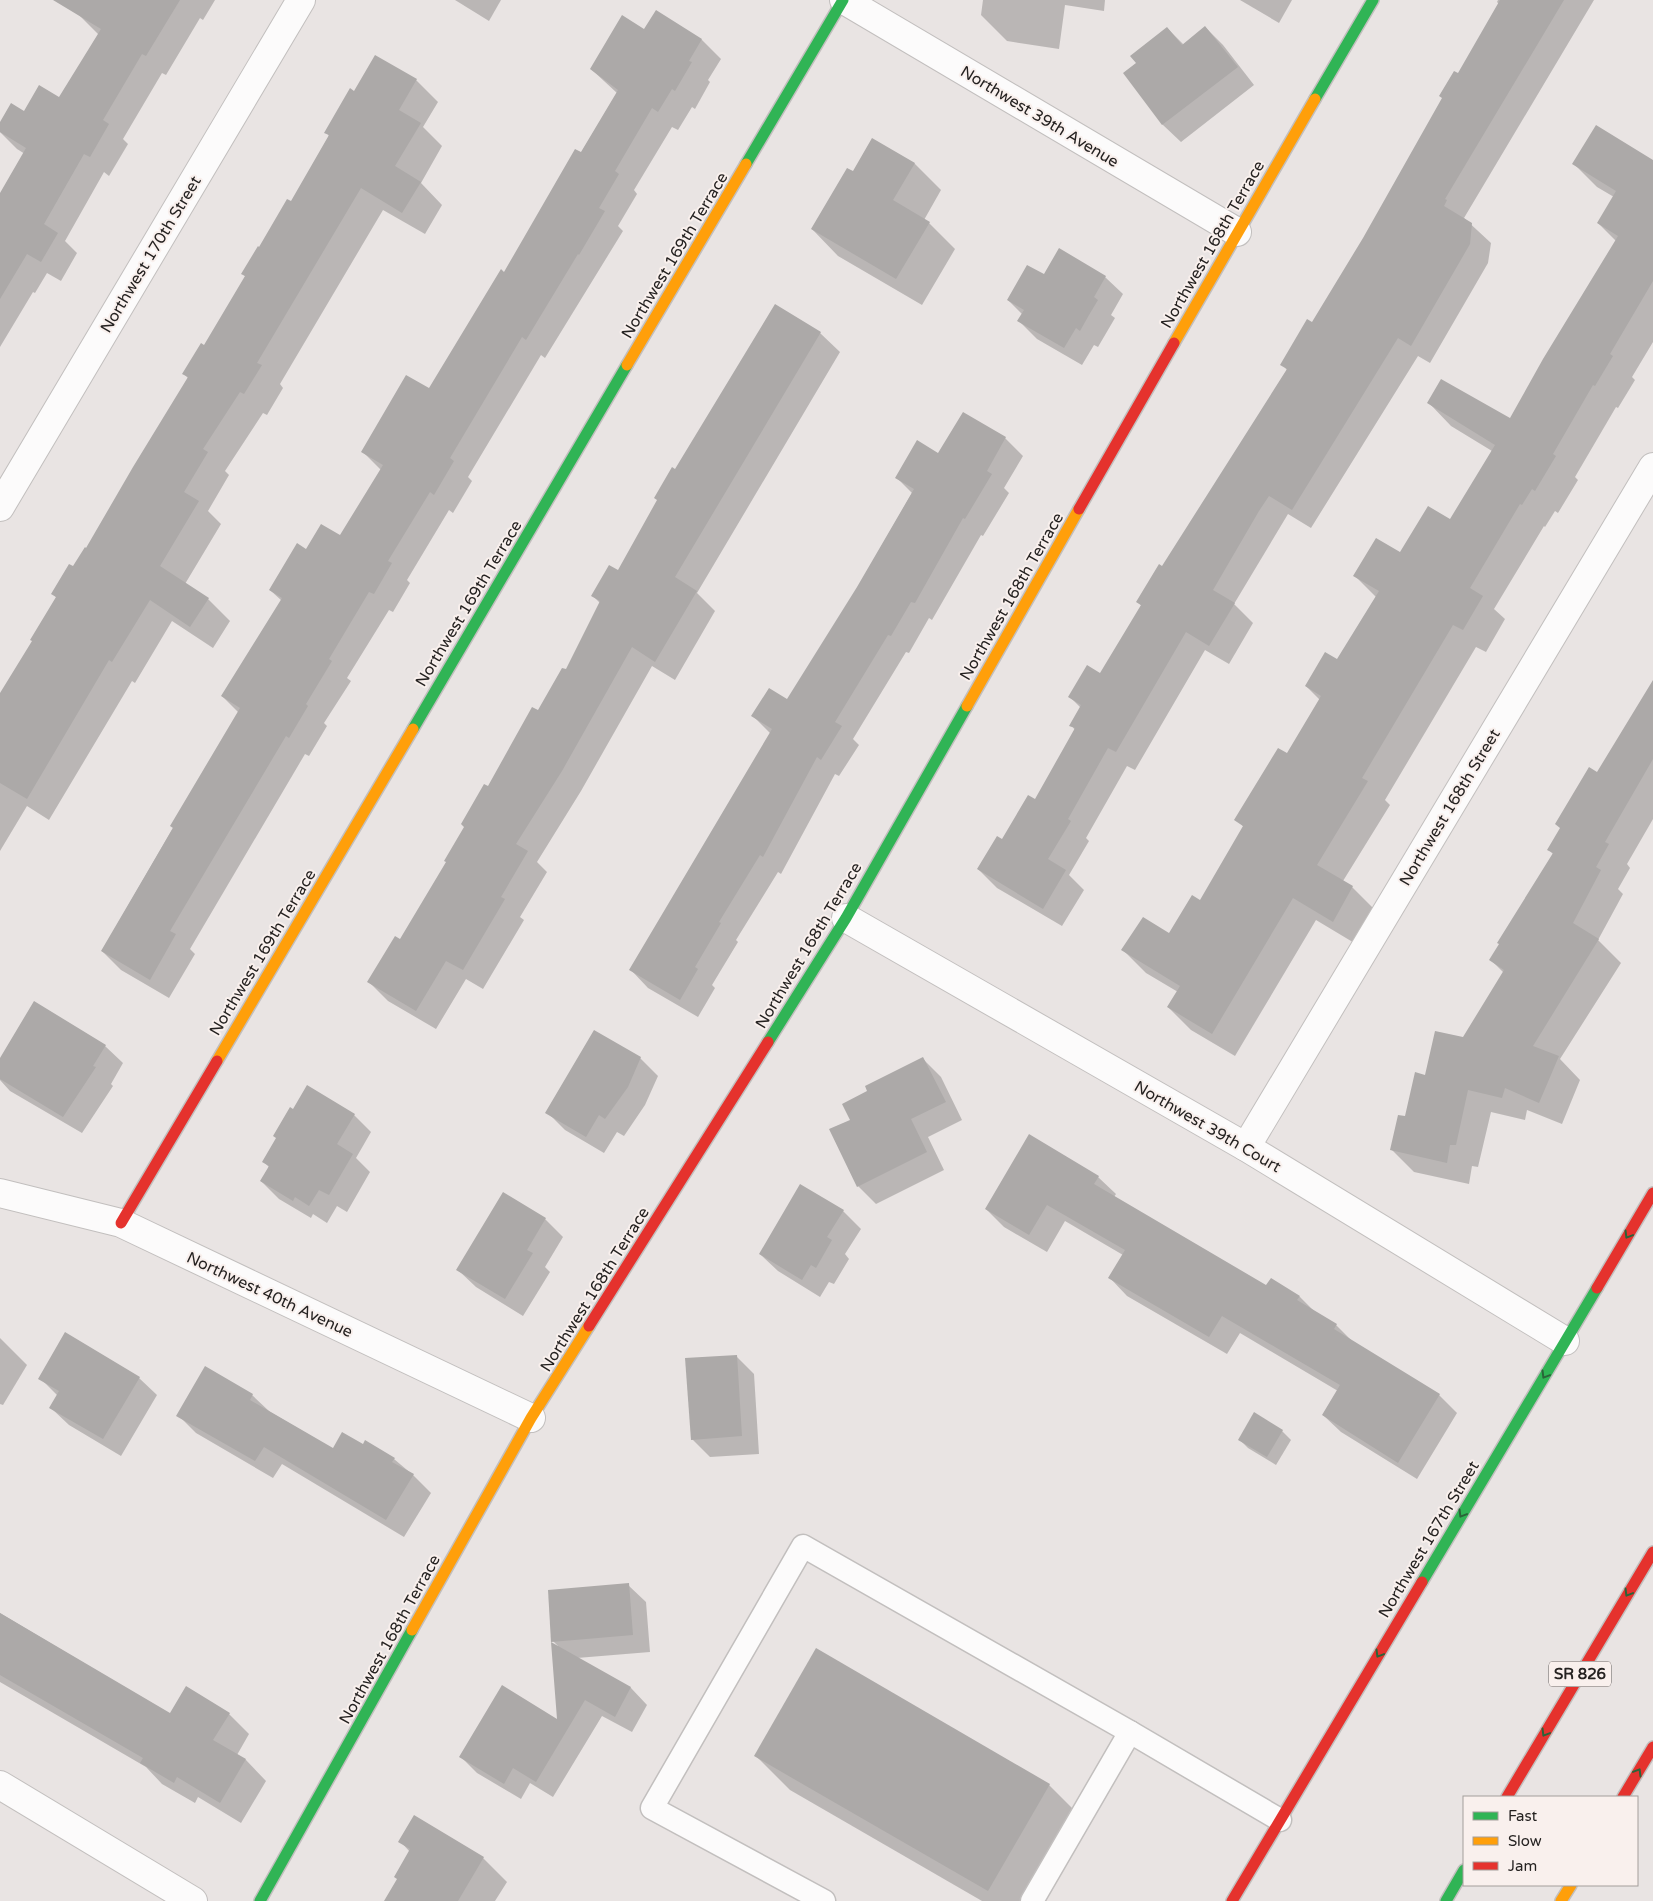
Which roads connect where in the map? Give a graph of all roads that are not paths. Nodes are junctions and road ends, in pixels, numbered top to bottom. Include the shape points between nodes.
1 (300, 0) edge
2 (844, 0) edge
3 (1373, 0) edge
4 (1237, 232) junction
5 (1653, 467) edge
6 (0, 507) edge
7 (846, 918) junction
8 (1246, 1147) junction
9 (0, 1193) edge
10 (1653, 1193) edge
11 (120, 1223) junction
12 (1565, 1341) junction
13 (531, 1418) junction
14 (1653, 1552) edge
15 (1130, 1732) junction
16 (1653, 1747) edge
17 (0, 1785) edge
18 (1508, 1796) edge
19 (1624, 1796) edge
20 (1280, 1820) junction
21 (1463, 1872) edge
22 (1570, 1886) edge
23 (194, 1901) edge
24 (260, 1901) edge
25 (824, 1901) edge
26 (1032, 1901) edge
27 (1232, 1901) edge
28 (1446, 1901) edge
29 (1561, 1901) edge

1 - 6 street, Northwest 170th Street
2 - 4 street, Northwest 39th Avenue
2 - 11 main road, Northwest 169th Terrace
3 - 4 main road, Northwest 168th Terrace
4 - 7 main road, Northwest 168th Terrace
5 - 8 street, Northwest 168th Street
7 - 8 street, Northwest 39th Court
7 - 13 main road, Northwest 168th Terrace
8 - 12 street, Northwest 39th Court
9 - 11 street, Northwest 40th Avenue
10 -> 12 main road, Northwest 167th Street
11 - 13 street, Northwest 40th Avenue
12 -> 20 main road, Northwest 167th Street
13 - 24 main road, Northwest 168th Terrace
14 -> 18 main road, SR 826
15 - 20 lane
15 - 25 lane via 803,1546 652,1808
15 - 26 lane
19 -> 16 main road
17 - 23 street
20 - 27 main road, Northwest 167th Street
21 - 28 main road
22 - 29 main road

